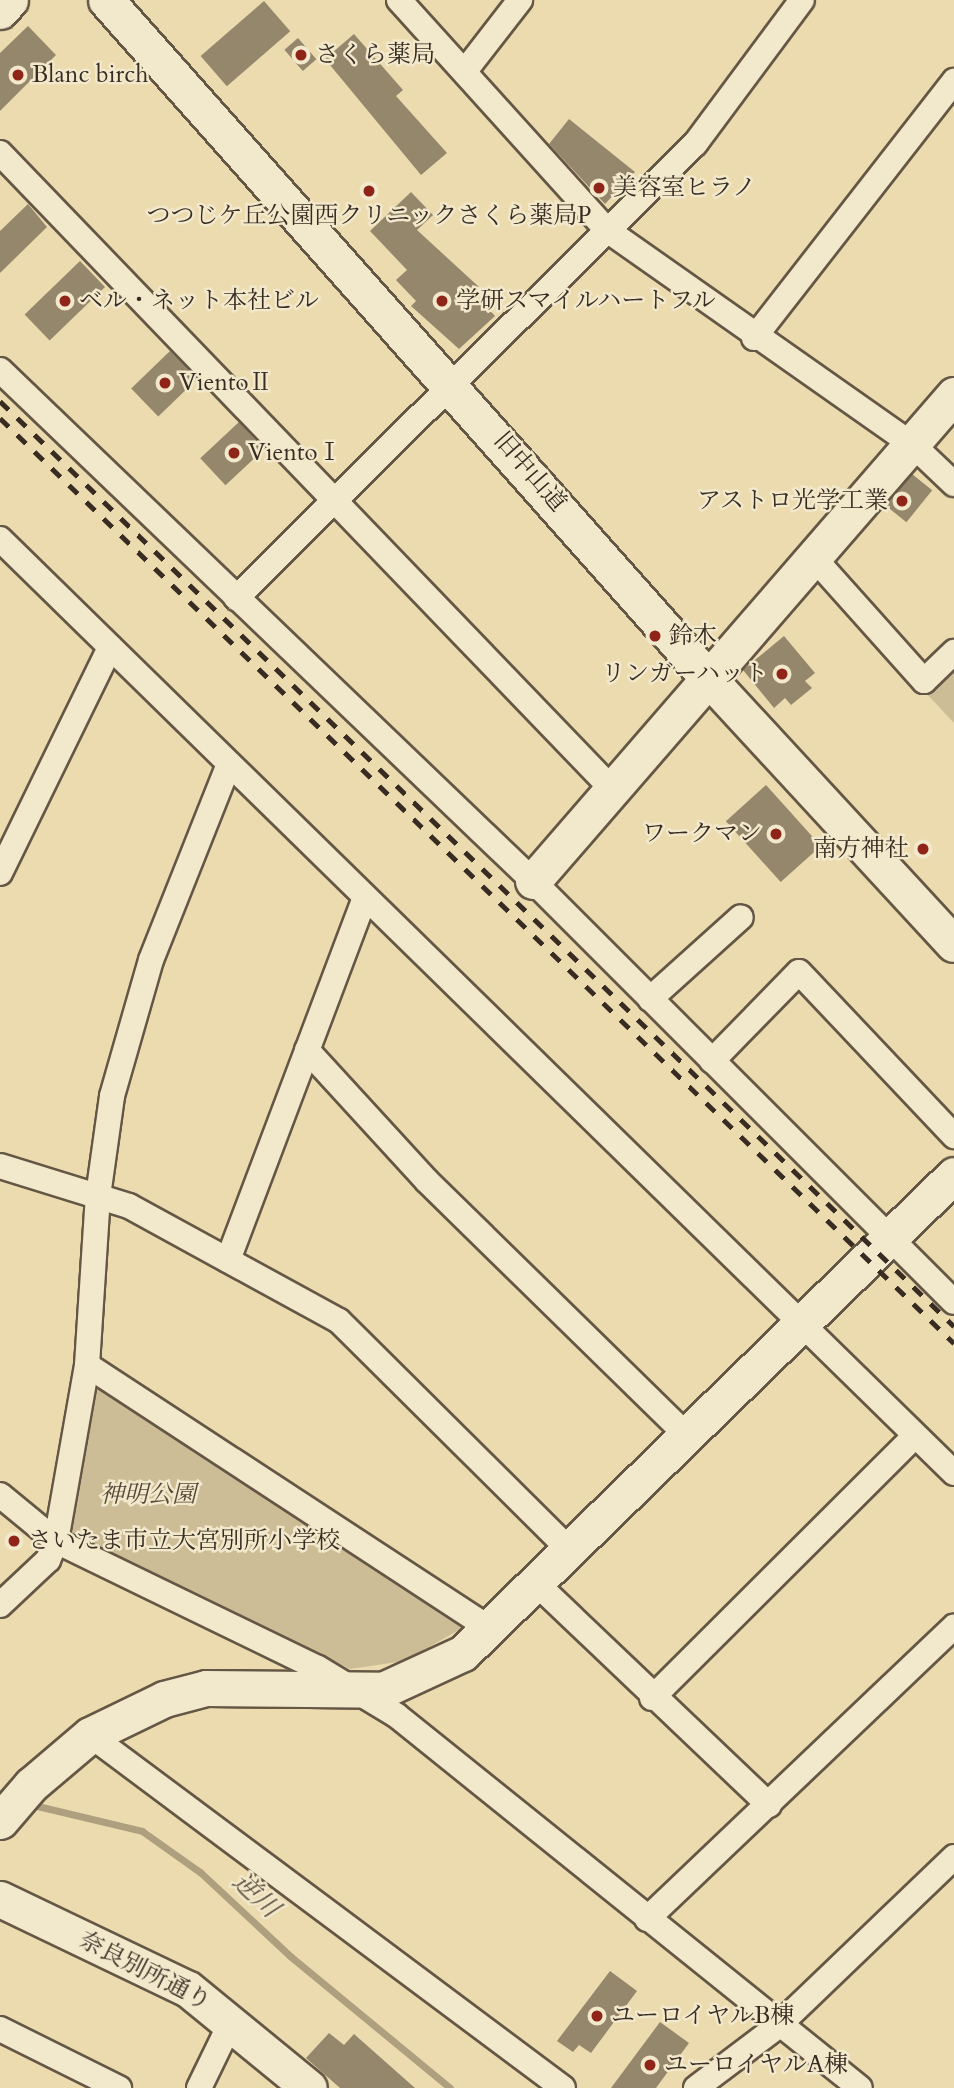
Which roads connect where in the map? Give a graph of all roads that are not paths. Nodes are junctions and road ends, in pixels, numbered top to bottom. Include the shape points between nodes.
1 (10, 0) edge
2 (106, 0) edge
3 (399, 0) edge
4 (520, 0) edge
5 (802, 0) edge
6 (0, 11) edge
7 (465, 71) junction
8 (954, 81) edge
9 (2, 158) edge
10 (607, 230) junction
11 (754, 338) junction
12 (0, 370) edge
13 (452, 384) junction
14 (954, 395) edge
15 (912, 444) junction
16 (954, 484) edge
17 (335, 499) junction
18 (0, 539) edge
19 (814, 558) junction
20 (236, 597) junction
21 (110, 647) junction
22 (954, 652) edge
23 (710, 680) junction
24 (229, 764) junction
25 (613, 790) junction
26 (0, 873) edge
27 (533, 881) junction
28 (365, 898) junction
29 (741, 917) dead end
30 (954, 944) edge
31 (650, 999) junction
32 (307, 1051) junction
33 (712, 1061) junction
34 (954, 1136) edge
35 (0, 1166) edge
36 (954, 1175) edge
37 (98, 1196) junction
38 (891, 1240) junction
39 (228, 1260) junction
40 (954, 1302) edge
41 (800, 1329) junction
42 (87, 1365) junction
43 (915, 1436) junction
44 (689, 1438) junction
45 (954, 1473) edge
46 (0, 1495) edge
47 (57, 1541) junction
48 (571, 1551) junction
49 (538, 1585) junction
50 (0, 1605) edge
51 (954, 1627) edge
52 (491, 1629) junction
53 (356, 1692) junction
54 (652, 1698) junction
55 (90, 1735) junction
56 (769, 1805) junction
57 (3, 1818) edge
58 (954, 1857) edge
59 (0, 1899) edge
60 (647, 1919) junction
61 (232, 2020) junction
62 (778, 2026) junction
63 (0, 2029) edge
64 (119, 2088) edge
65 (199, 2088) edge
66 (309, 2088) edge
67 (563, 2088) edge
68 (696, 2088) edge
69 (860, 2088) edge

1 - 6 street
2 - 13 street, 旧中山道
3 - 7 street
4 - 7 street
5 - 10 street via 695,144
7 - 10 street
8 - 11 street
9 - 17 street
10 - 11 street
10 - 13 street
11 - 15 street
12 - 20 street
13 - 17 street
13 - 23 street, 旧中山道
14 - 15 street
15 - 16 street
15 - 19 street
17 - 20 street
17 - 25 street
18 - 21 street
19 - 22 street via 924,681
19 - 23 street
20 - 27 street
21 - 24 street
21 - 26 street
23 - 25 street
23 - 30 street, 旧中山道
24 - 28 street
24 - 37 street via 151,960 112,1096
25 - 27 street
27 - 31 street
28 - 32 street
28 - 41 street
29 - 31 street
31 - 33 street
32 - 39 street
32 - 44 street via 426,1181
33 - 34 street via 799,972
33 - 38 street
35 - 37 street
36 - 38 street
37 - 39 street via 129,1206
37 - 42 street
38 - 40 street
38 - 41 street
39 - 48 street via 339,1321
41 - 43 street
41 - 44 street
42 - 47 street
42 - 52 street
43 - 45 street
43 - 54 street
44 - 48 street
46 - 47 street
47 - 50 street via 48,1560
47 - 53 street via 318,1668
48 - 49 street
49 - 52 street
49 - 54 street
51 - 56 street
52 - 53 street via 439,1669 383,1690
53 - 55 street via 206,1688 123,1714
53 - 60 street via 396,1715
54 - 56 street
55 - 57 street via 29,1788
55 - 67 street
56 - 60 street
58 - 62 street
59 - 61 street, 奈良別所通り via 188,1989
60 - 62 street
61 - 65 street
61 - 66 street, 奈良別所通り
62 - 68 street
62 - 69 street
63 - 64 street

